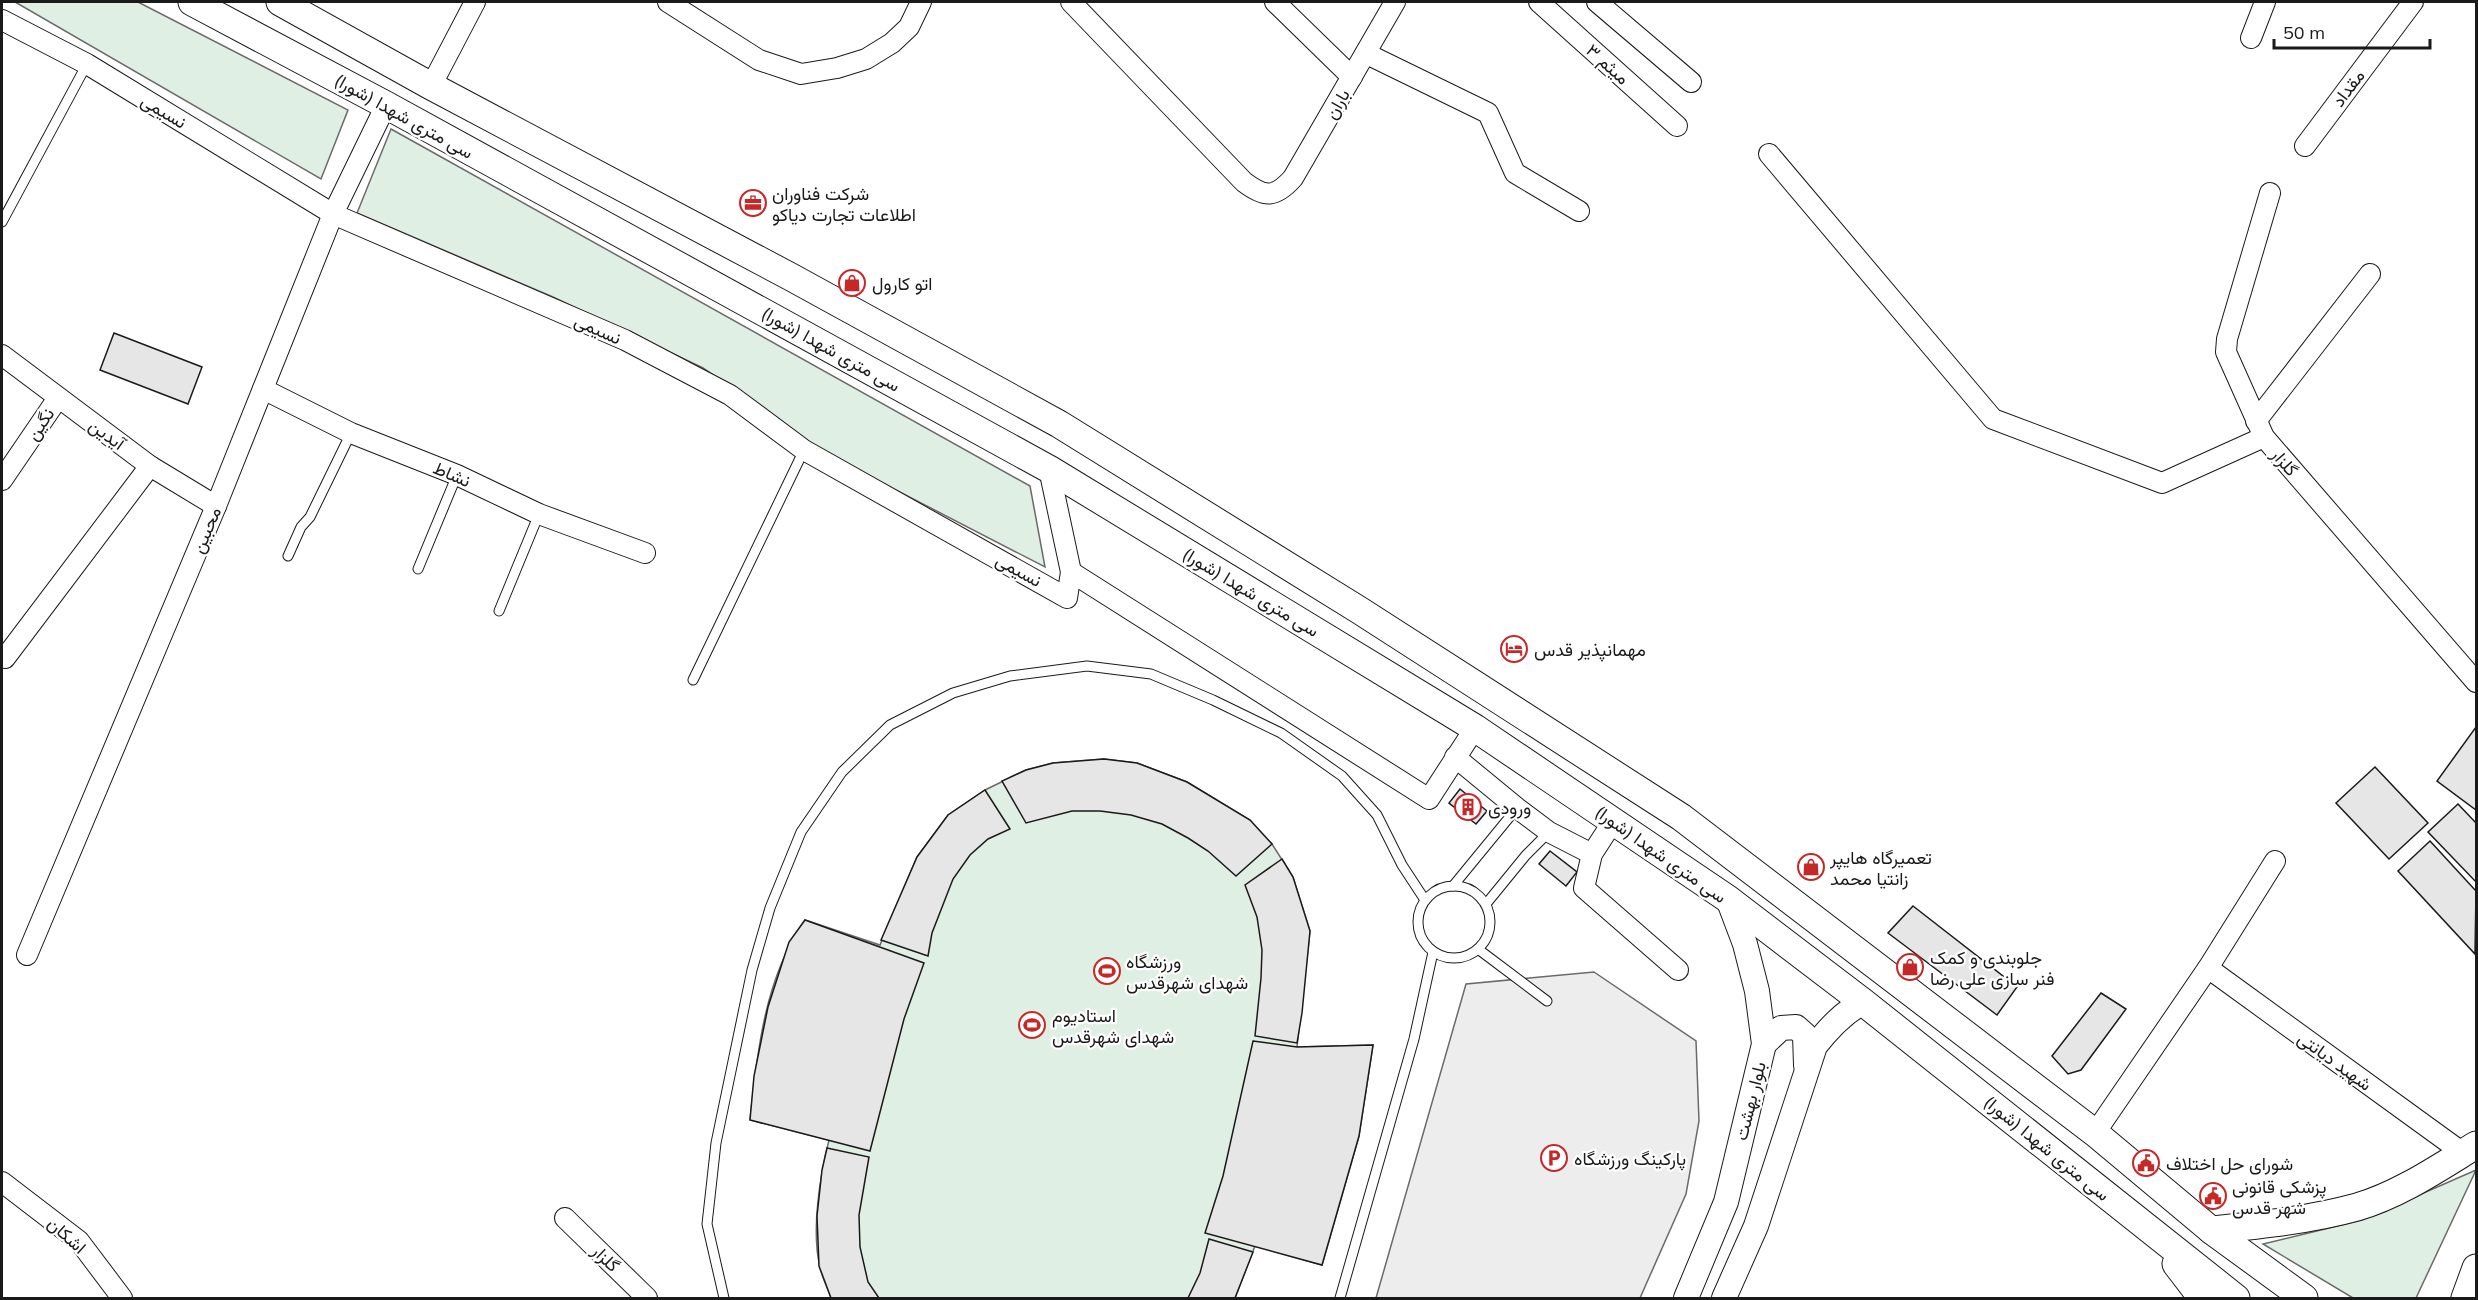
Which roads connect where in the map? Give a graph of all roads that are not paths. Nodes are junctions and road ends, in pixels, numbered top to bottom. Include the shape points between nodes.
1 (192, 2) edge
2 (280, 2) edge
3 (475, 2) edge
4 (668, 2) edge
5 (921, 2) edge
6 (1071, 2) edge
7 (1275, 2) edge
8 (1395, 2) edge
9 (1539, 2) edge
10 (1597, 2) edge
11 (2265, 2) edge
12 (2413, 2) edge
13 (2, 20) edge
14 (2251, 38) dead end
15 (1366, 54) junction
16 (87, 64) junction
17 (1352, 77) junction
18 (1691, 82) dead end
19 (431, 86) junction
20 (386, 105) junction
21 (1677, 126) dead end
22 (2305, 146) dead end
23 (1769, 154) dead end
24 (2270, 193) dead end
25 (1579, 211) dead end
26 (333, 214) junction
27 (2, 222) edge
28 (2370, 274) dead end
29 (2, 355) edge
30 (263, 389) junction
31 (58, 398) junction
32 (1059, 424) junction
33 (2260, 429) junction
34 (351, 433) junction
35 (804, 450) junction
36 (150, 466) junction
37 (1049, 469) junction
38 (457, 475) junction
39 (2, 480) edge
40 (216, 506) junction
41 (539, 513) junction
42 (645, 553) dead end
43 (288, 556) dead end
44 (418, 569) dead end
45 (1071, 572) junction
46 (499, 611) dead end
47 (5, 658) dead end
48 (693, 680) dead end
49 (2476, 682) edge
50 (1475, 728) junction
51 (1455, 757) junction
52 (1517, 808) junction
53 (1614, 820) junction
54 (1549, 832) junction
55 (1592, 854) junction
56 (2275, 861) dead end
57 (1453, 886) junction
58 (1425, 900) junction
59 (1728, 900) junction
60 (1486, 904) junction
61 (1479, 949) junction
62 (1433, 952) junction
63 (27, 956) dead end
64 (2208, 968) junction
65 (1678, 970) dead end
66 (1546, 1001) dead end
67 (1863, 1002) junction
68 (1764, 1044) junction
69 (1806, 1068) junction
70 (2095, 1133) junction
71 (2470, 1149) edge
72 (2070, 1166) junction
73 (2, 1182) edge
74 (565, 1218) dead end
75 (2211, 1230) junction
76 (2156, 1237) junction
77 (2476, 1268) edge
78 (122, 1299) edge
79 (647, 1299) edge
80 (724, 1299) edge
81 (1340, 1299) edge
82 (1686, 1299) edge
83 (1724, 1299) edge
84 (2202, 1299) edge
85 (2236, 1299) edge
86 (2304, 1299) edge
87 (2465, 1299) edge

1 - 20 main road, سی متری شهدا (شورا)
2 - 19 main road
3 - 19 street
4 - 5 street via 759,60 801,74 866,59 909,27
6 - 17 street, باران via 1255,191 1281,192 1293,178
7 - 17 street
8 - 15 street, باران
9 - 21 street, میثم ۳
10 - 18 street
11 - 14 street
12 - 22 street, مقداد
13 - 16 street, نسیمی
15 - 17 street, باران
15 - 25 street via 1488,113 1515,173
16 - 26 street, نسیمی
16 - 27 lane
19 - 32 main road
20 - 26 street, محبین
20 - 37 main road, سی متری شهدا (شورا)
23 - 33 street via 1993,419 2162,483
24 - 33 street, گلزار via 2226,352
26 - 30 street, محبین
26 - 35 street, نسیمی via 625,340 730,395
28 - 33 street
29 - 31 street, آیدین
30 - 34 street, نشاط
30 - 40 street, محبین
31 - 36 street, آیدین
31 - 39 street, نگین
32 - 37 main road
32 - 70 main road via 1369,616 1681,817
33 - 49 street, گلزار
34 - 38 street, نشاط
34 - 43 lane
35 - 45 street, نسیمی via 1067,598
35 - 48 lane
36 - 40 street, آیدین
36 - 47 street
37 - 45 street, نسیمی
37 - 50 main road, سی متری شهدا (شورا)
38 - 41 street, نشاط
38 - 44 lane
40 - 63 street, محبین
41 - 42 street, نشاط
41 - 46 lane
45 - 51 street via 1429,799
50 - 51 street
50 - 53 main road, سی متری شهدا (شورا)
51 - 52 street
52 - 54 street
52 - 57 lane
53 - 55 street
53 - 59 main road, سی متری شهدا (شورا)
54 - 55 street
54 - 60 lane
55 - 65 street via 1584,888
56 - 64 street
57 - 58 lane via 1432,892
57 - 60 lane via 1472,890
58 - 62 lane via 1419,911 1419,934
58 - 80 lane via 1377,815 1342,776 1281,733 1151,674 1087,666 1010,676 952,693 890,725 842,772 801,832 770,908 716,1143 707,1224
59 - 67 main road, سی متری شهدا (شورا)
59 - 68 street, بلوار بهشت via 1757,991
60 - 61 lane via 1490,928
61 - 62 lane via 1456,958
61 - 66 lane
62 - 81 lane via 1414,1039
64 - 70 street
64 - 71 street, شهید دیانتی
67 - 69 street via 1828,1029
67 - 72 main road, سی متری شهدا (شورا)
68 - 69 street via 1781,1028 1796,1027 1805,1035
68 - 82 street, بلوار بهشت via 1726,1202
69 - 83 street via 1756,1226
70 - 72 main road
70 - 75 main road
71 - 75 main road via 2402,1188 2359,1206
72 - 76 main road, سی متری شهدا (شورا)
73 - 78 street, اشکان via 79,1241
74 - 79 street, گلزار
75 - 86 main road
76 - 84 main road
76 - 85 main road, سی متری شهدا (شورا)
77 - 87 main road

